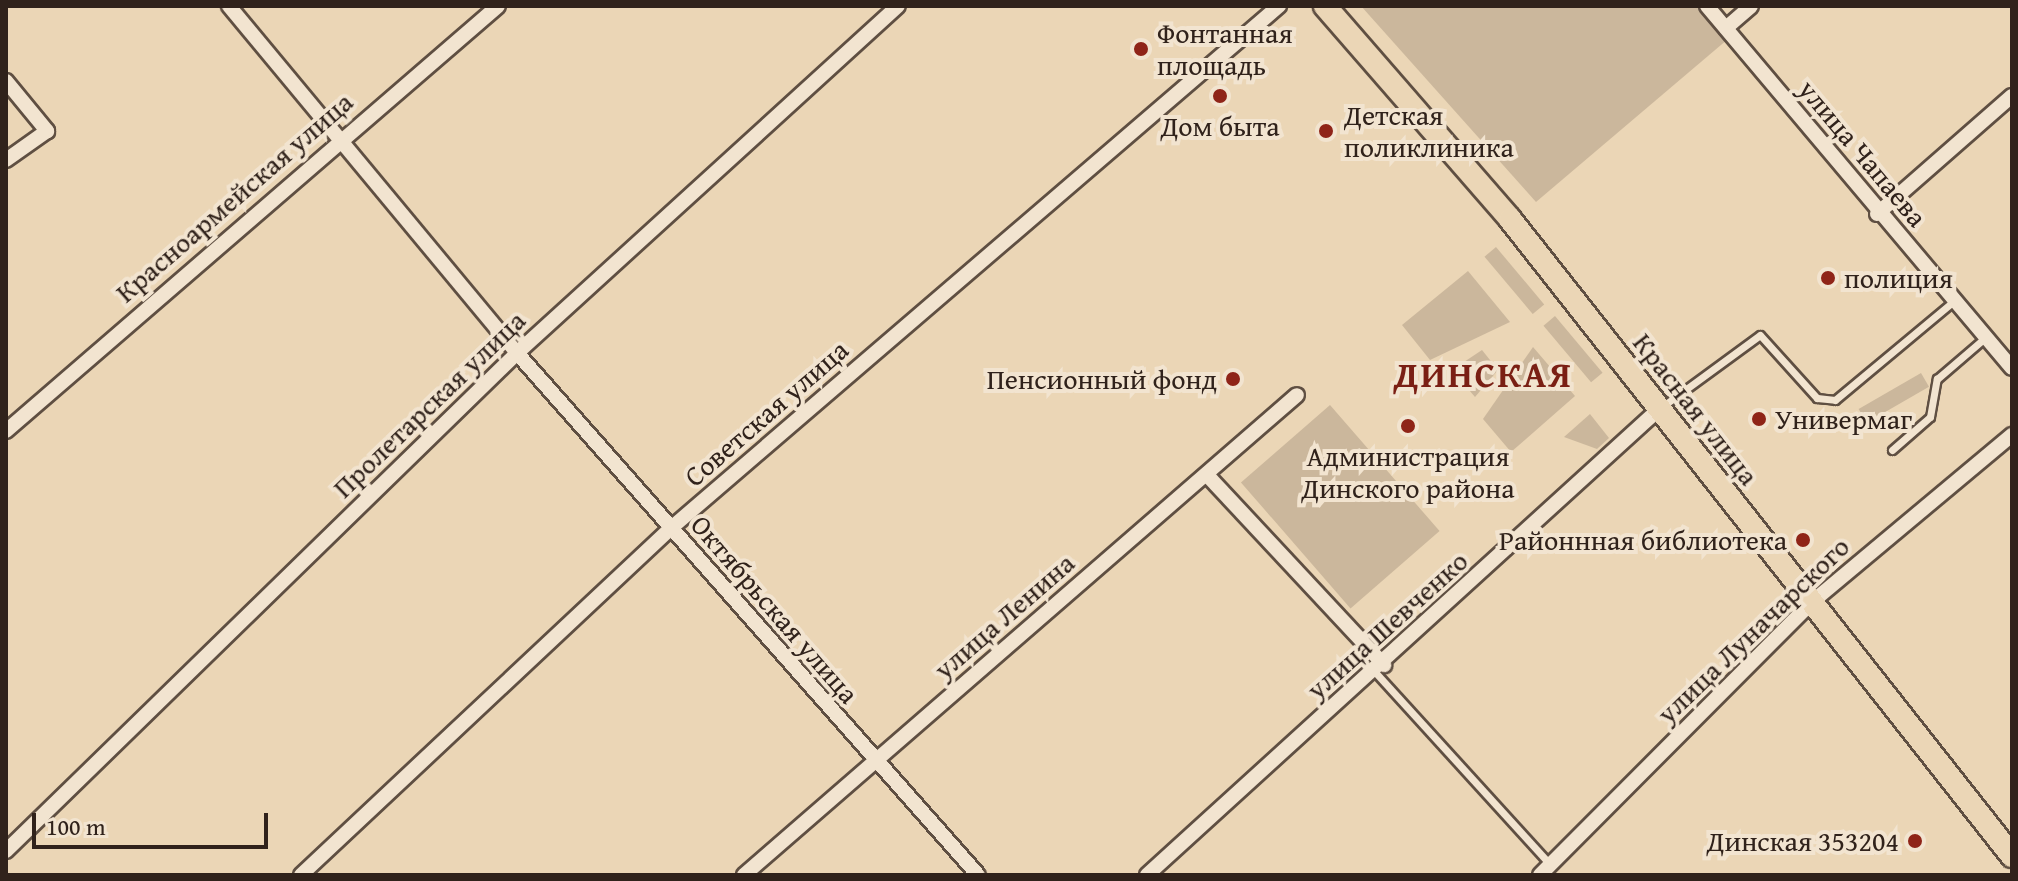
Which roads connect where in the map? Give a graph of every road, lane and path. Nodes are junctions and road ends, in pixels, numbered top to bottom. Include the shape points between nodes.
1 (229, 6) edge
2 (498, 6) edge
3 (898, 6) edge
4 (1279, 6) edge
5 (1325, 6) edge
6 (1707, 6) edge
7 (1751, 6) edge
8 (1726, 28) junction
9 (6, 81) edge
10 (2012, 96) edge
11 (339, 139) junction
12 (6, 160) edge
13 (1877, 214) junction
14 (1955, 300) junction
15 (1986, 337) junction
16 (517, 353) junction
17 (2012, 368) edge
18 (1297, 395) dead end
19 (1658, 410) junction
20 (6, 431) edge
21 (2012, 435) edge
22 (1892, 450) dead end
23 (1207, 475) junction
24 (670, 529) junction
25 (1811, 603) junction
26 (1380, 669) junction
27 (876, 763) junction
28 (6, 851) edge
29 (2012, 856) edge
30 (1545, 870) edge
31 (301, 875) edge
32 (744, 875) edge
33 (978, 875) edge
34 (1147, 875) edge

1 - 11 street, Октябрьская улица
2 - 11 street, Красноармейская улица
3 - 16 street, Пролетарская улица
4 - 24 street, Советская улица
5 - 19 main road, Красная улица via 1510,219
6 - 8 street, улица Чапаева
7 - 8 street
8 - 13 street, улица Чапаева
9 - 12 street via 47,131
10 - 13 street
11 - 16 street, Октябрьская улица
11 - 20 street, Красноармейская улица
13 - 14 street, улица Чапаева
14 - 15 street, улица Чапаева
14 - 19 lane via 1835,400 1817,398 1760,335
15 - 17 street, улица Чапаева
15 - 22 lane via 1937,379 1930,417
16 - 24 street, Октябрьская улица
16 - 28 street, Пролетарская улица
18 - 23 street, улица Ленина
19 - 25 main road, Красная улица
19 - 26 street, улица Шевченко
21 - 25 street, улица Луначарского
23 - 26 street
23 - 27 street, улица Ленина
24 - 27 street, Октябрьская улица
24 - 31 street, Советская улица
25 - 29 main road, Красная улица
25 - 30 street, улица Луначарского
26 - 30 lane
26 - 34 street, улица Шевченко
27 - 32 street, улица Ленина
27 - 33 street, Октябрьская улица

